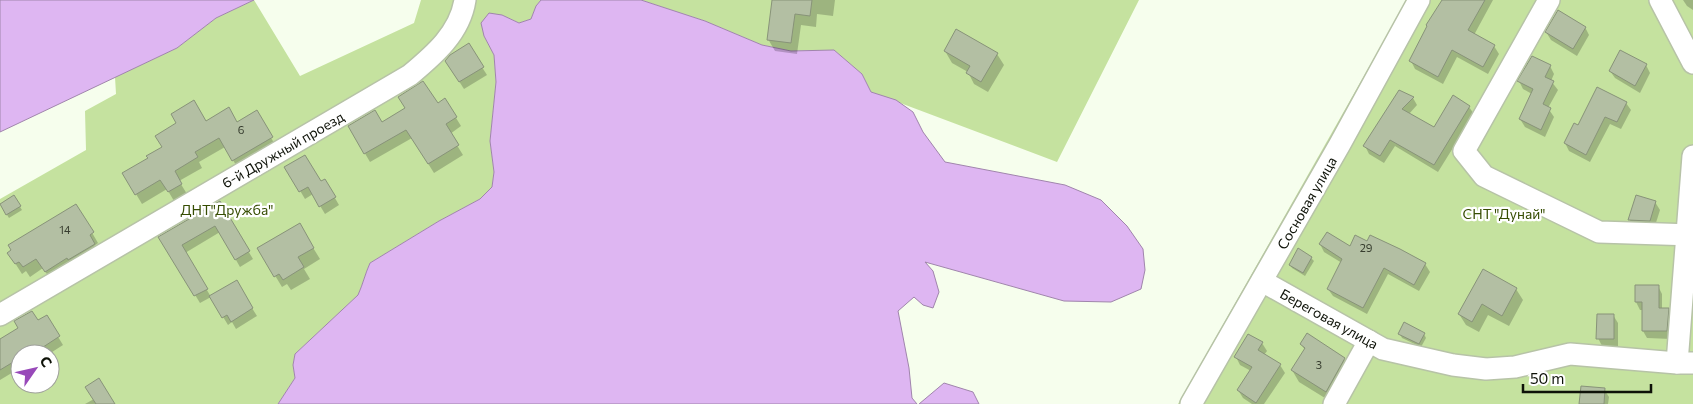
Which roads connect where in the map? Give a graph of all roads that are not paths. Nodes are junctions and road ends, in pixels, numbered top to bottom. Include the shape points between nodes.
1 (1419, 0) edge
2 (1549, 0) edge
3 (1660, 0) edge
4 (464, 3) edge
5 (1693, 63) edge
6 (1693, 156) edge
7 (1689, 235) edge
8 (1262, 281) junction
9 (0, 315) edge
10 (1369, 340) junction
11 (1685, 363) edge
12 (1191, 404) edge
13 (1334, 404) edge

1 - 8 street, Сосновая улица
2 - 7 street via 1464,151 1484,176 1599,232
3 - 5 street
4 - 9 street, 6-й Дружный проезд via 450,36 410,75
6 - 7 street
7 - 11 street
8 - 10 street, Береговая улица
8 - 12 street, Сосновая улица
10 - 11 street, Береговая улица via 1383,349 1486,369 1516,367 1570,354
10 - 13 street

